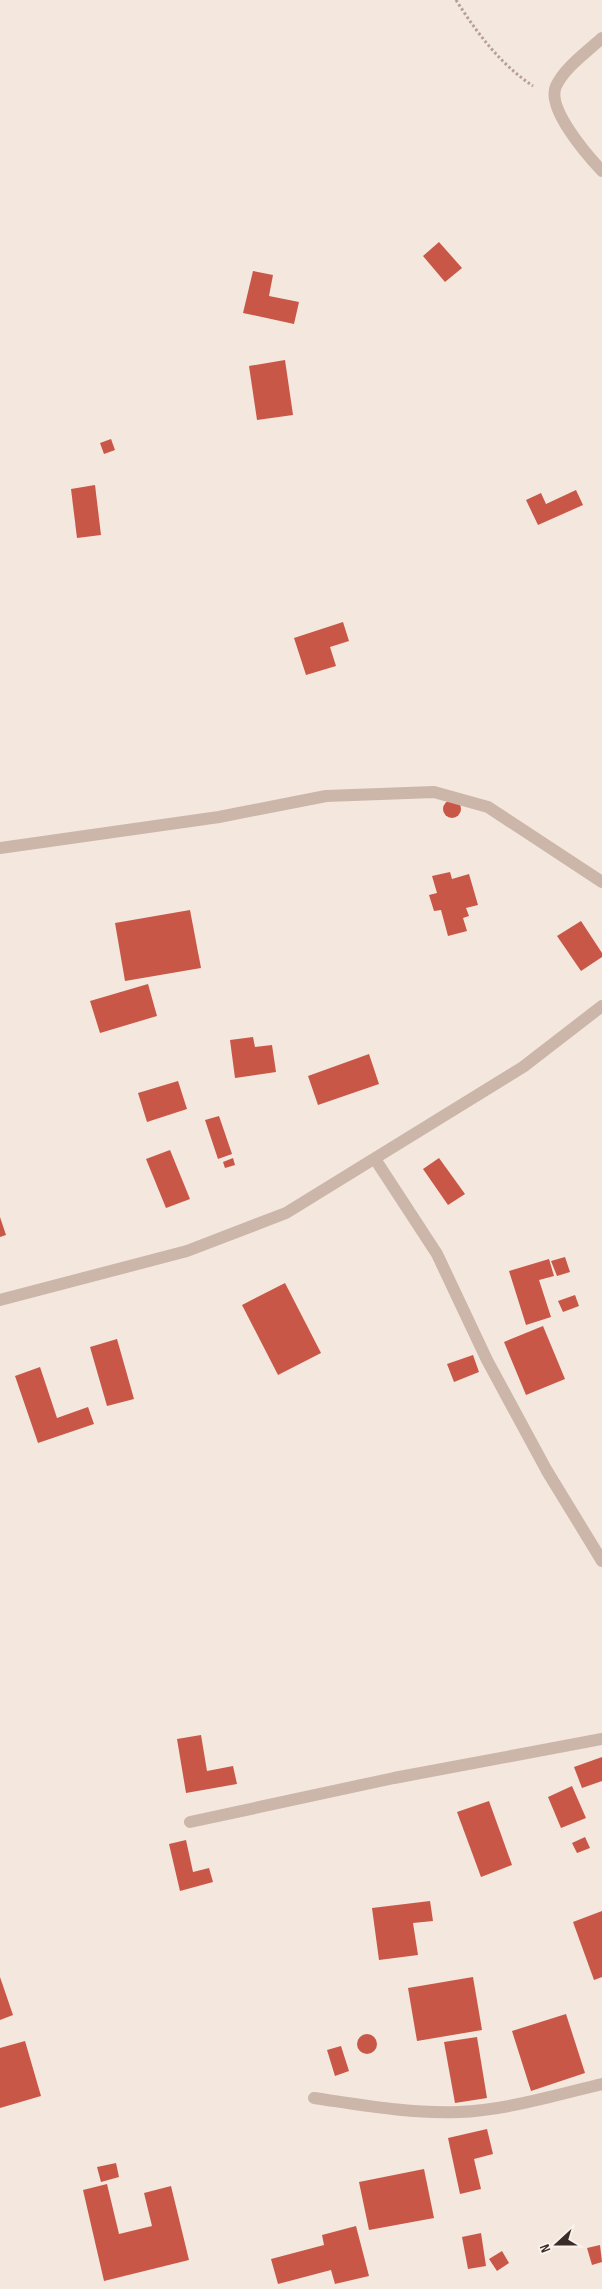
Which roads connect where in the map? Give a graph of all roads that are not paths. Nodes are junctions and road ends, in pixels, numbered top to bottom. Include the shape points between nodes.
1 (602, 38) edge
2 (602, 171) edge
3 (0, 848) edge
4 (602, 882) edge
5 (602, 1006) edge
6 (375, 1159) junction
7 (0, 1300) edge
8 (602, 1561) edge
9 (602, 1739) edge
10 (190, 1822) dead end
11 (602, 2084) edge
12 (314, 2098) dead end

1 - 2 street via 565,73 556,87 555,102 580,145
3 - 4 street via 219,817 326,796 434,792 488,807
5 - 6 street via 523,1067
6 - 7 street via 286,1213 187,1251
6 - 8 street via 437,1254 547,1471
9 - 10 street via 394,1778
11 - 12 street via 531,2101 459,2112 388,2109

